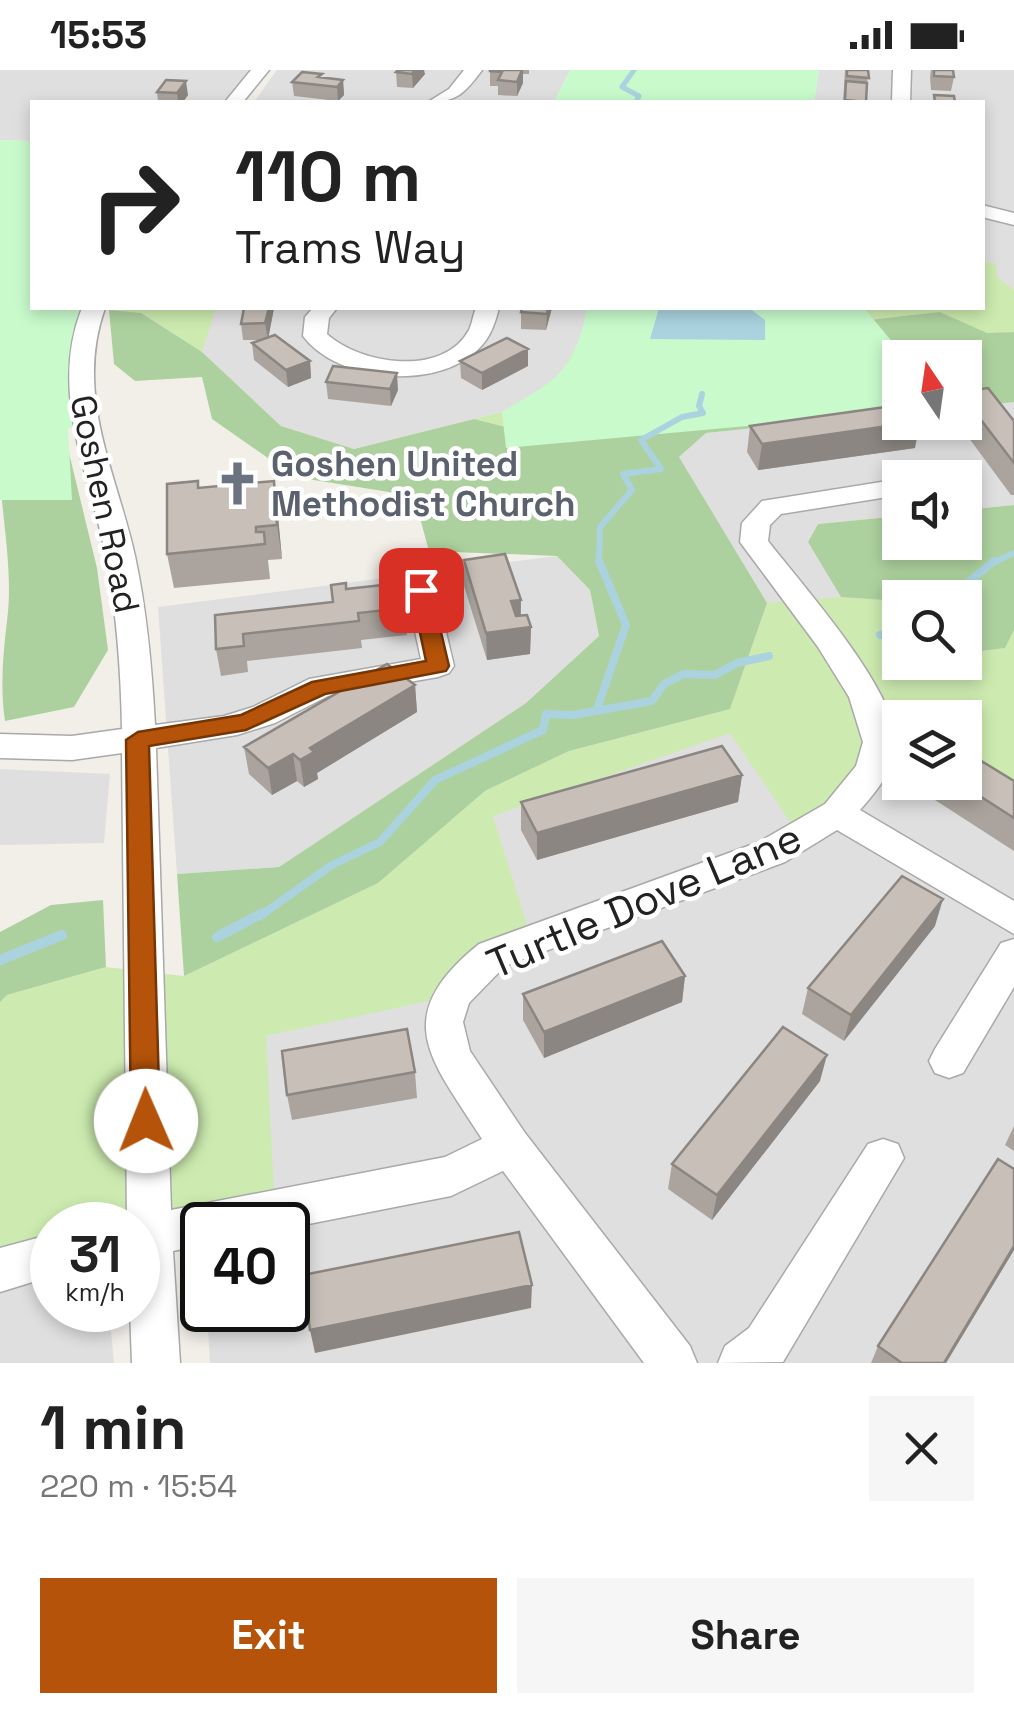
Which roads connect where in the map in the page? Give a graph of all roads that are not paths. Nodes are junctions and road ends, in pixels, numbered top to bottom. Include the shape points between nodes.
1 (260, 70) edge
2 (473, 70) edge
3 (902, 70) edge
4 (236, 100) edge
5 (441, 100) edge
6 (901, 100) edge
7 (985, 211) edge
8 (1014, 219) edge
9 (92, 310) edge
10 (324, 310) edge
11 (486, 310) edge
12 (882, 491) edge
13 (421, 590) dead end
14 (138, 740) junction
15 (0, 746) edge
16 (837, 812) junction
17 (1014, 918) edge
18 (1014, 954) edge
19 (949, 1061) dead end
20 (510, 1146) junction
21 (883, 1158) dead end
22 (143, 1202) edge
23 (160, 1233) edge
24 (30, 1261) edge
25 (0, 1270) edge
26 (153, 1332) edge
27 (156, 1363) edge
28 (673, 1363) edge
29 (742, 1363) edge

1 - 4 street
2 - 5 street
3 - 6 street
7 - 8 street
9 - 14 street, Goshen Road via 78,352 80,411 110,510 131,622
10 - 11 street via 315,336 321,344 340,358 397,368 433,364 462,349 480,334
12 - 16 street via 772,507 756,524 754,542 874,708 880,745 860,788
13 - 14 street via 441,680 320,687 246,722
14 - 15 street via 72,748
14 - 22 street, Goshen Road
16 - 17 street, Turtle Dove Lane
16 - 20 street, Turtle Dove Lane via 772,852 492,955 468,975 443,1022 451,1056
18 - 19 street
20 - 23 street via 451,1176
20 - 28 street, Turtle Dove Lane
21 - 29 street via 766,1345
24 - 25 street
26 - 27 street, Goshen Road

